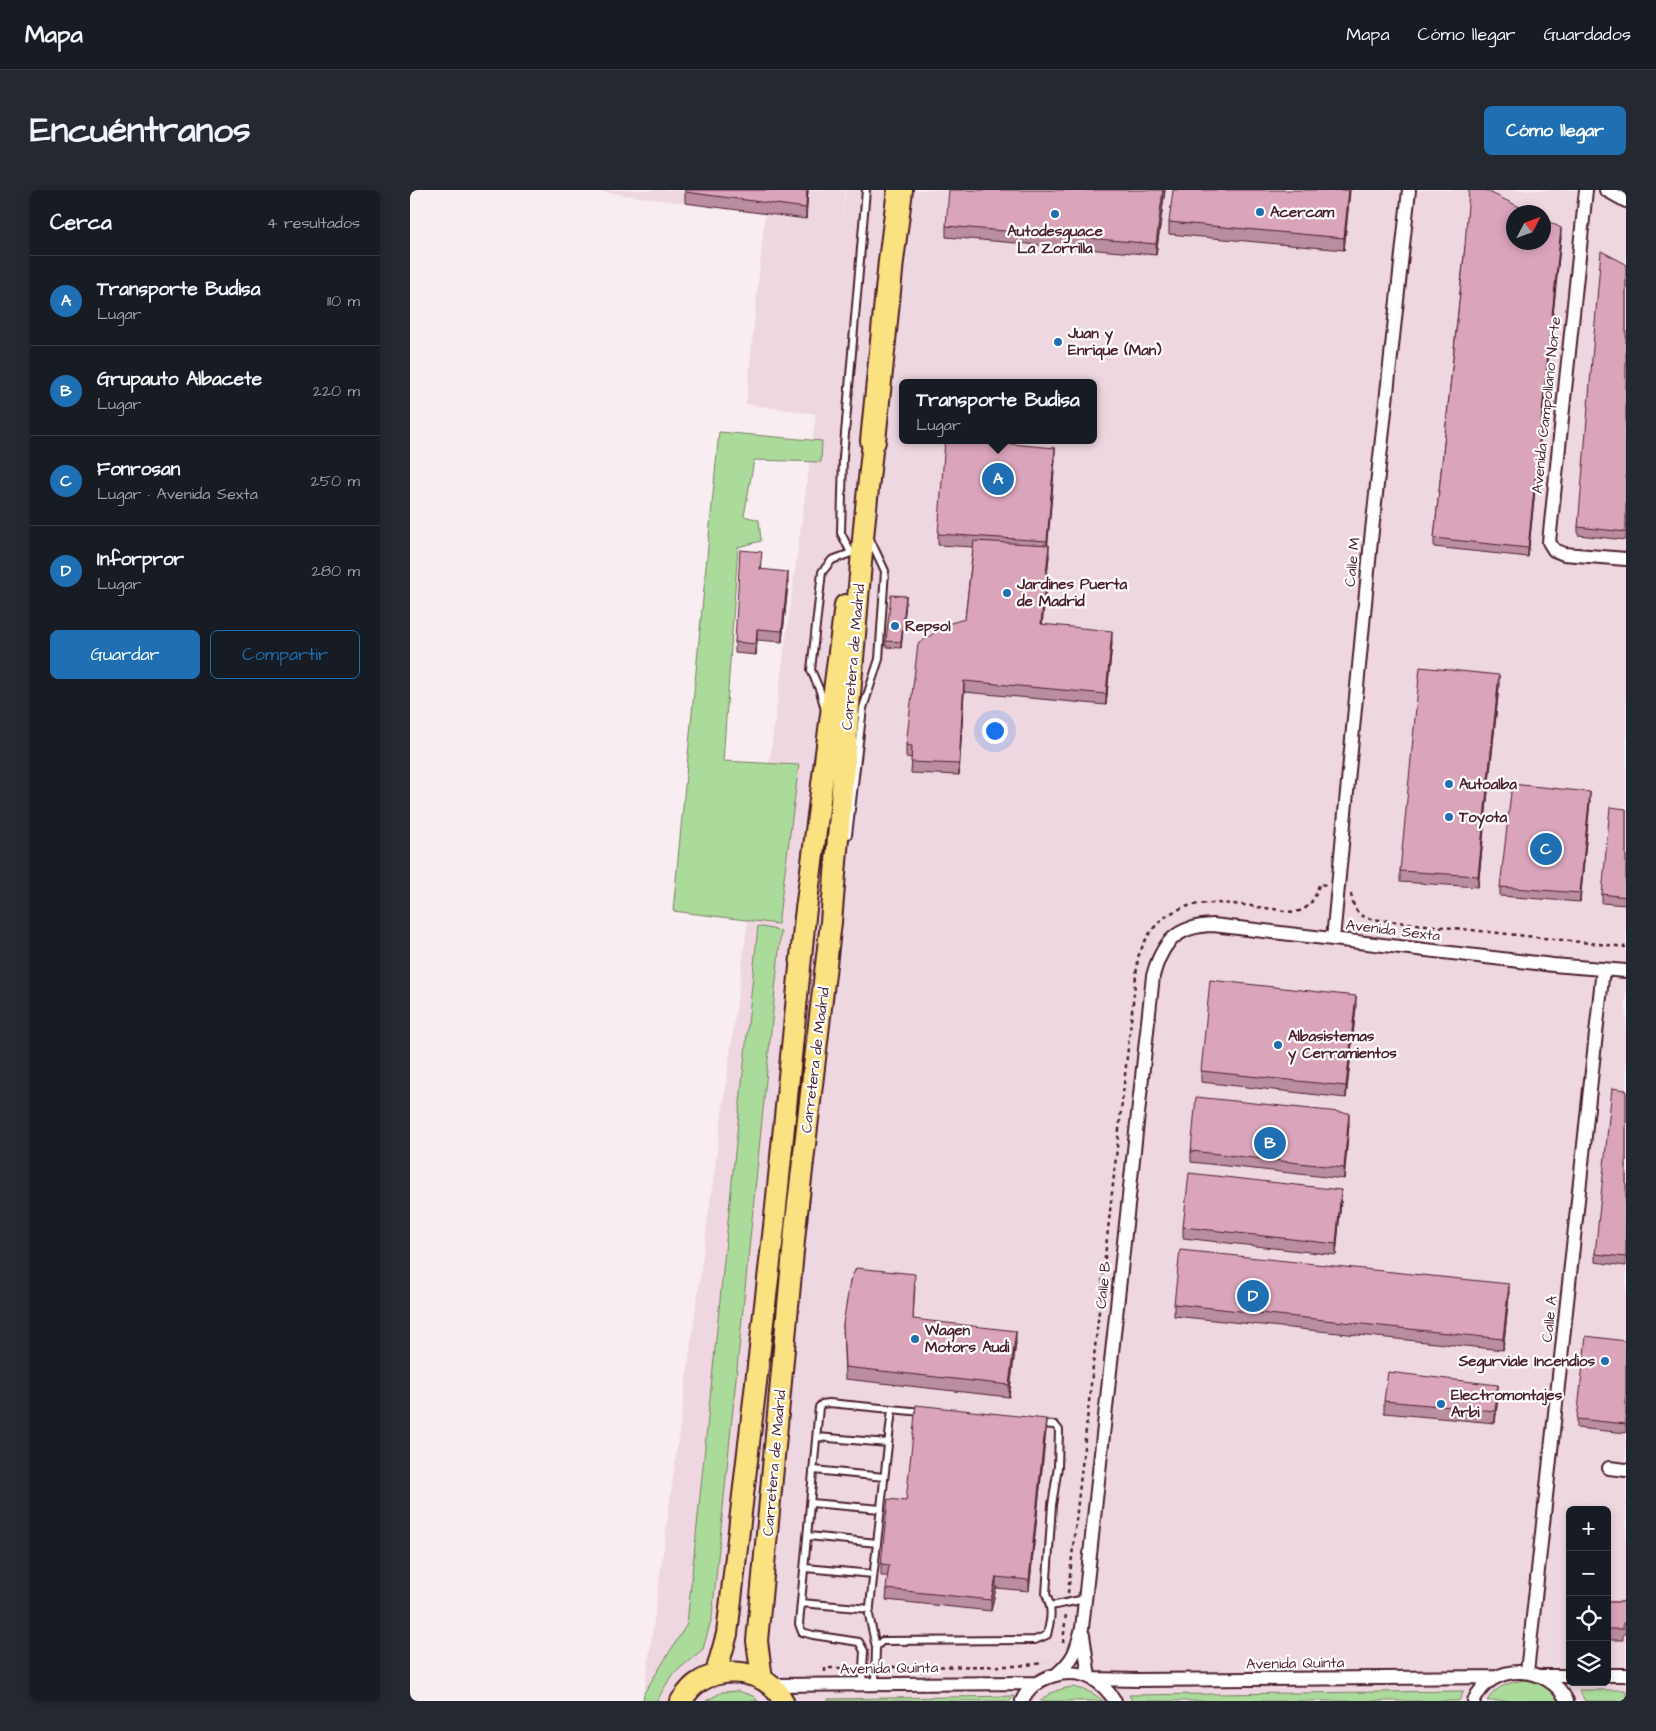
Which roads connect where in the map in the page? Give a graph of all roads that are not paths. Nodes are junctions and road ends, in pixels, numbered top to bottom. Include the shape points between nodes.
1 (866, 190) edge
2 (889, 190) edge
3 (900, 190) edge
4 (904, 190) edge
5 (1409, 190) edge
6 (1586, 190) edge
7 (1606, 190) edge
8 (1626, 200) edge
9 (898, 217) junction
10 (868, 440) junction
11 (864, 527) junction
12 (851, 553) junction
13 (1626, 559) edge
14 (829, 728) junction
15 (847, 842) dead end
16 (840, 888) dead end
17 (831, 922) junction
18 (1333, 938) junction
19 (1163, 948) joint
20 (1603, 969) junction
21 (1626, 971) edge
22 (892, 1410) junction
23 (930, 1413) edge
24 (1036, 1424) edge
25 (816, 1437) junction
26 (888, 1444) junction
27 (1609, 1468) dead end
28 (814, 1470) junction
29 (1626, 1470) edge
30 (884, 1477) junction
31 (811, 1503) junction
32 (881, 1509) junction
33 (808, 1536) junction
34 (877, 1543) junction
35 (804, 1568) junction
36 (874, 1574) junction
37 (1085, 1599) junction
38 (801, 1603) junction
39 (1051, 1606) junction
40 (870, 1609) junction
41 (1082, 1628) junction
42 (876, 1648) junction
43 (1527, 1672) junction
44 (716, 1673) junction
45 (1057, 1674) junction
46 (1611, 1675) edge
47 (1626, 1675) edge
48 (1542, 1676) junction
49 (1566, 1676) edge
50 (1497, 1677) junction
51 (1091, 1678) junction
52 (767, 1682) junction
53 (1038, 1682) junction
54 (862, 1684) junction
55 (875, 1684) junction
56 (681, 1701) edge
57 (783, 1701) edge
58 (1022, 1701) edge
59 (1115, 1701) edge
60 (1474, 1701) edge
61 (1567, 1701) edge

1 - 12 lane via 842,457 841,533
2 - 10 highway
3 - 9 highway
4 - 9 highway
5 - 18 street, Calle M via 1370,540
6 - 13 street, Avenida Campollano Norte via 1549,542 1554,550 1564,554
7 - 8 street
9 - 10 highway
10 - 11 main road, Carretera de Madrid
10 - 12 main road, Carretera de Madrid
11 - 15 lane via 885,571 879,659 863,708
11 - 17 main road, Carretera de Madrid
12 - 14 main road, Carretera de Madrid
12 - 14 lane via 832,560 822,572 811,670
14 - 44 main road, Carretera de Madrid via 805,917 728,1634
16 - 17 lane
17 - 52 main road, Carretera de Madrid via 796,1230 757,1641
18 - 19 street, Avenida Sexta via 1213,925 1189,928
18 - 20 street, Avenida Sexta
19 - 37 street, Calle B via 1153,976
20 - 21 street, Avenida Sexta
20 - 43 street, Calle A
22 - 23 lane
22 - 25 lane via 822,1404
22 - 26 lane
24 - 39 lane via 1055,1425 1059,1430 1046,1594
25 - 26 lane
25 - 28 lane
26 - 30 lane
27 - 29 street
28 - 30 lane
28 - 31 lane
30 - 32 lane
31 - 32 lane
31 - 33 lane
32 - 34 lane
33 - 34 lane
33 - 35 lane
34 - 36 lane
35 - 36 lane
35 - 38 lane
36 - 40 lane
37 - 39 lane
37 - 41 street, Calle B
38 - 40 lane
38 - 54 lane via 802,1632 859,1642 864,1651
39 - 42 lane via 1047,1635 1035,1640 882,1641
40 - 42 lane
41 - 45 street, Calle B via 1070,1663
41 - 51 street, Calle B
42 - 55 lane
43 - 48 street
43 - 50 street, Avenida Quinta
44 - 52 main road via 740,1672
44 - 56 main road via 696,1684
45 - 51 street, Avenida Quinta
45 - 53 street
46 - 47 street
48 - 49 street
48 - 61 street via 1554,1684
50 - 51 street, Avenida Quinta
50 - 60 street via 1487,1683
51 - 59 street via 1108,1690
52 - 54 street, Avenida Quinta
52 - 57 main road
53 - 55 street, Avenida Quinta
53 - 58 street
54 - 55 street, Avenida Quinta

